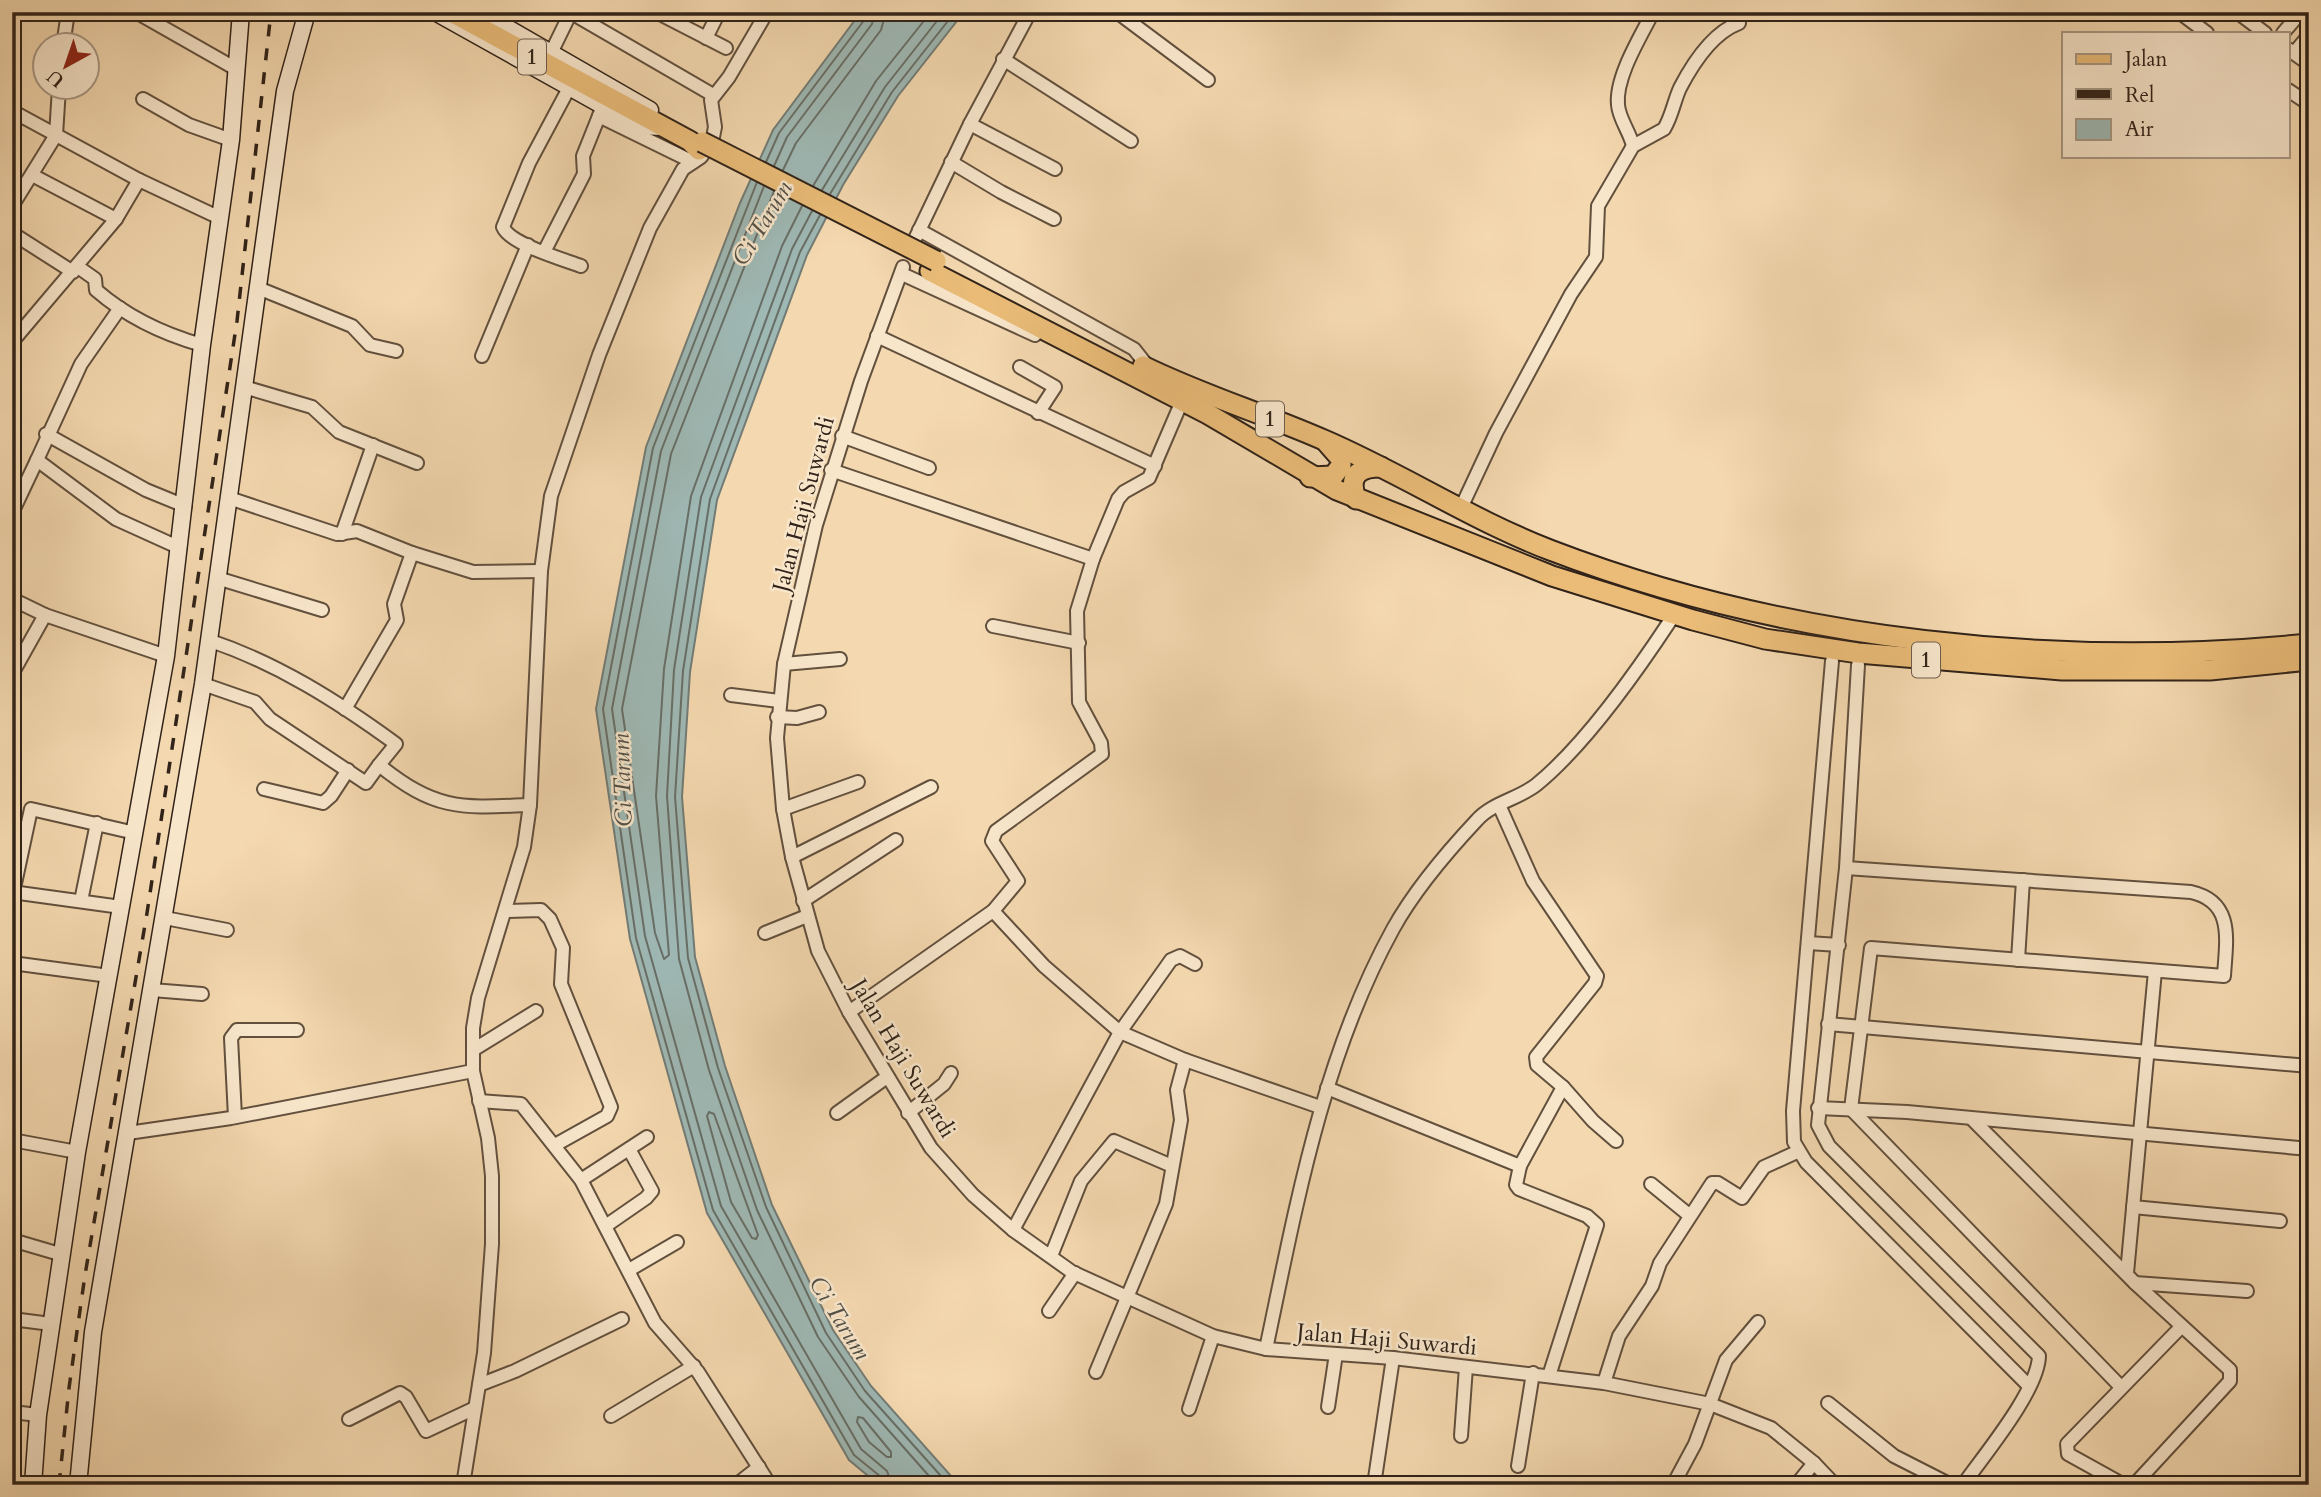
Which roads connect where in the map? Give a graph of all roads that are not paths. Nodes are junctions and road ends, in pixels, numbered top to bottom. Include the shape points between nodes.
1 (68, 12) edge
2 (136, 12) edge
3 (241, 12) edge
4 (307, 12) edge
5 (320, 12) edge
6 (435, 12) edge
7 (451, 12) edge
8 (480, 12) edge
9 (656, 12) edge
10 (719, 12) edge
11 (767, 12) edge
12 (1030, 12) edge
13 (1117, 12) edge
14 (1653, 12) edge
15 (2179, 12) edge
16 (2237, 12) edge
17 (2301, 12) edge
18 (571, 13) edge
19 (1739, 23) dead end
20 (66, 32) edge
21 (2206, 32) edge
22 (2264, 32) edge
23 (2284, 32) edge
24 (2309, 35) edge
25 (706, 38) junction
26 (301, 44) junction
27 (726, 48) dead end
28 (2291, 51) edge
29 (551, 53) junction
30 (1003, 59) junction
31 (2309, 64) edge
32 (238, 70) junction
33 (1208, 80) dead end
34 (569, 88) junction
35 (2290, 91) edge
36 (713, 95) junction
37 (143, 99) dead end
38 (59, 102) edge
39 (2309, 104) edge
40 (605, 108) junction
41 (12, 111) edge
42 (970, 124) junction
43 (663, 127) junction
44 (56, 135) junction
45 (231, 139) junction
46 (1131, 141) dead end
47 (1633, 146) junction
48 (693, 153) junction
49 (951, 162) junction
50 (1055, 169) dead end
51 (32, 175) junction
52 (139, 180) junction
53 (12, 206) edge
54 (220, 218) junction
55 (116, 219) junction
56 (1054, 219) dead end
57 (12, 233) edge
58 (528, 245) junction
59 (544, 252) junction
60 (580, 266) dead end
61 (933, 266) junction
62 (76, 270) junction
63 (258, 288) junction
64 (120, 308) junction
65 (877, 336) junction
66 (12, 342) edge
67 (202, 345) junction
68 (396, 351) dead end
69 (482, 356) dead end
70 (1020, 367) dead end
71 (1150, 370) junction
72 (244, 387) junction
73 (1180, 404) junction
74 (1038, 413) junction
75 (46, 434) junction
76 (842, 436) junction
77 (1324, 439) junction
78 (373, 445) junction
79 (37, 460) junction
80 (417, 463) dead end
81 (1155, 466) junction
82 (1381, 467) junction
83 (929, 468) dead end
84 (831, 470) junction
85 (1310, 477) junction
86 (229, 498) junction
87 (1356, 499) junction
88 (185, 506) junction
89 (1461, 508) junction
90 (13, 510) edge
91 (342, 534) junction
92 (180, 548) junction
93 (412, 553) junction
94 (1093, 559) junction
95 (541, 571) junction
96 (217, 578) junction
97 (12, 599) edge
98 (322, 610) dead end
99 (45, 615) junction
100 (1670, 621) dead end
101 (993, 626) dead end
102 (208, 640) junction
103 (1079, 643) junction
104 (2309, 644) edge
105 (166, 656) junction
106 (840, 659) dead end
107 (2309, 660) edge
108 (1832, 661) dead end
109 (784, 664) junction
110 (1858, 665) dead end
111 (12, 674) edge
112 (203, 684) junction
113 (731, 695) dead end
114 (779, 701) junction
115 (345, 709) junction
116 (819, 712) dead end
117 (777, 717) junction
118 (379, 765) junction
119 (348, 770) junction
120 (858, 782) dead end
121 (931, 788) dead end
122 (264, 789) dead end
123 (530, 805) junction
124 (1499, 806) junction
125 (783, 809) junction
126 (97, 823) junction
127 (135, 833) junction
128 (18, 838) edge
129 (896, 840) dead end
130 (792, 857) junction
131 (1846, 868) junction
132 (2023, 880) junction
133 (13, 892) edge
134 (81, 901) junction
135 (803, 901) junction
136 (121, 907) junction
137 (506, 911) junction
138 (993, 911) junction
139 (807, 916) junction
140 (165, 918) junction
141 (228, 930) dead end
142 (765, 933) dead end
143 (1808, 943) junction
144 (1839, 945) junction
145 (2018, 960) junction
146 (12, 963) edge
147 (1195, 964) dead end
148 (2155, 971) junction
149 (109, 976) junction
150 (152, 990) junction
151 (202, 994) dead end
152 (536, 1011) dead end
153 (849, 1012) junction
154 (1828, 1024) junction
155 (1862, 1028) junction
156 (297, 1030) dead end
157 (1120, 1032) junction
158 (473, 1050) junction
159 (2147, 1052) junction
160 (1185, 1060) junction
161 (2309, 1066) edge
162 (473, 1071) junction
163 (951, 1073) dead end
164 (887, 1077) junction
165 (1563, 1087) junction
166 (1326, 1088) junction
167 (479, 1101) junction
168 (1320, 1107) junction
169 (1818, 1108) junction
170 (1851, 1109) junction
171 (837, 1113) dead end
172 (908, 1113) junction
173 (235, 1117) junction
174 (1973, 1120) junction
175 (2140, 1132) junction
176 (128, 1133) junction
177 (647, 1137) dead end
178 (12, 1140) edge
179 (1616, 1141) dead end
180 (555, 1145) junction
181 (629, 1149) junction
182 (2309, 1149) edge
183 (78, 1152) junction
184 (1797, 1152) junction
185 (1172, 1166) junction
186 (1520, 1166) junction
187 (581, 1180) junction
188 (1651, 1184) dead end
189 (2133, 1207) junction
190 (1689, 1215) junction
191 (2280, 1221) dead end
192 (607, 1225) junction
193 (1013, 1230) junction
194 (12, 1240) edge
195 (677, 1242) dead end
196 (63, 1255) junction
197 (1051, 1256) junction
198 (629, 1270) junction
199 (1075, 1273) junction
200 (2131, 1278) junction
201 (2247, 1291) dead end
202 (1126, 1298) junction
203 (1049, 1311) dead end
204 (12, 1319) edge
205 (622, 1319) dead end
206 (1758, 1322) dead end
207 (51, 1324) junction
208 (2181, 1327) junction
209 (1213, 1336) junction
210 (1266, 1349) junction
211 (1336, 1354) junction
212 (1392, 1358) junction
213 (694, 1366) junction
214 (1466, 1367) junction
215 (1096, 1372) dead end
216 (1533, 1373) junction
217 (1549, 1376) junction
218 (1604, 1383) junction
219 (479, 1385) junction
220 (2029, 1387) junction
221 (2121, 1387) junction
222 (1828, 1403) dead end
223 (1710, 1404) junction
224 (1328, 1407) dead end
225 (475, 1408) junction
226 (1189, 1409) dead end
227 (12, 1412) edge
228 (38, 1415) junction
229 (611, 1416) dead end
230 (349, 1419) dead end
231 (1461, 1436) dead end
232 (1814, 1463) junction
233 (1518, 1466) dead end
234 (759, 1467) junction
235 (33, 1485) edge
236 (78, 1485) edge
237 (463, 1485) edge
238 (736, 1485) edge
239 (770, 1485) edge
240 (1374, 1485) edge
241 (1673, 1485) edge
242 (1796, 1485) edge
243 (1835, 1485) edge
244 (1951, 1485) edge
245 (1963, 1485) edge
246 (2124, 1485) edge
247 (2134, 1485) edge

1 - 20 street
2 - 32 street
3 - 32 main road
4 - 26 main road
5 - 26 main road
6 - 34 main road
7 - 40 main road, 1
8 - 29 main road
9 - 25 street
10 - 25 street
11 - 36 street via 729,77
12 - 30 street
13 - 33 street
14 - 47 street via 1627,65 1618,99
15 - 21 street
16 - 22 street
17 - 23 street
18 - 29 street
18 - 36 street
19 - 47 street via 1721,32 1706,49 1681,87 1664,129
24 - 28 street
25 - 27 street
26 - 63 main road via 285,107
28 - 31 street
29 - 43 main road via 649,108
30 - 42 street
30 - 46 street
32 - 45 main road
34 - 40 main road
34 - 58 street via 528,163 503,227 507,235
35 - 39 street
36 - 48 street via 715,135 708,150
37 - 45 street via 189,125
38 - 44 street
40 - 43 main road, 1
40 - 48 street
40 - 59 street via 583,156 584,174
41 - 44 street
42 - 49 street
42 - 50 street
43 - 48 main road, 1
44 - 51 street
44 - 52 street
45 - 54 main road
47 - 89 street via 1596,211 1596,257 1508,410
48 - 61 main road, 1, bridge
48 - 95 street via 659,208 632,268 564,454 551,496
49 - 56 street
49 - 71 street via 917,235 1134,349
51 - 53 street
51 - 55 street
52 - 54 street
52 - 55 street
54 - 67 main road
55 - 62 street
57 - 62 street
58 - 59 street
58 - 69 street
59 - 60 street
61 - 71 main road, 1
61 - 73 main road, 1
62 - 64 street via 95,279 96,290
62 - 66 street
63 - 68 street via 354,327 370,345
63 - 72 main road
64 - 67 street via 172,336
64 - 75 street via 81,363
65 - 73 street, Jalan Haji Suwardi via 902,270
65 - 74 street
65 - 76 street, Jalan Haji Suwardi
67 - 88 main road
70 - 74 street via 1055,387
71 - 77 main road, 1
72 - 78 street via 312,407 339,432
72 - 86 main road
73 - 81 street
73 - 85 main road, 1 via 1224,422
74 - 81 street
75 - 79 street
75 - 88 street via 146,490
76 - 83 street
76 - 84 street, Jalan Haji Suwardi
77 - 82 main road, 1
77 - 85 main road via 1341,459 1341,466 1333,476
78 - 80 street
78 - 91 street
79 - 90 street
79 - 92 street via 116,519
81 - 94 street via 1146,482 1121,495
82 - 87 main road via 1366,467 1354,477
82 - 89 main road, 1
84 - 94 street
84 - 109 street, Jalan Haji Suwardi
85 - 87 main road, 1
86 - 91 street
86 - 96 main road
87 - 107 main road, 1 via 1552,576 1765,639 1938,661 2062,670 2210,670
88 - 92 main road
89 - 104 main road, 1 via 1548,549 1668,591 1807,623 2067,652 2226,652
91 - 93 street via 357,531
92 - 105 main road
93 - 95 street via 473,572
93 - 115 street via 394,604 397,620
94 - 103 street via 1078,603
95 - 123 street
96 - 98 street
96 - 102 main road
97 - 99 street
99 - 105 street
99 - 111 street
100 - 124 street via 1639,669 1559,762 1536,784
101 - 103 street
102 - 112 main road
102 - 115 street via 280,668
103 - 138 street via 1079,702 1102,754 996,831 992,841 1018,881
105 - 127 main road
106 - 109 street
108 - 143 street
109 - 114 street, Jalan Haji Suwardi
110 - 131 street
112 - 119 street via 255,702 270,719
112 - 140 main road
113 - 114 street
114 - 117 street, Jalan Haji Suwardi
115 - 118 street via 396,744
116 - 117 street
117 - 125 street, Jalan Haji Suwardi
118 - 119 street via 366,783
118 - 123 street via 411,787 453,806
119 - 122 street via 323,803
120 - 125 street
121 - 130 street
123 - 137 street
124 - 165 street via 1537,888 1598,976 1536,1057 1537,1065
124 - 166 street via 1477,820 1401,916 1371,975
125 - 130 street, Jalan Haji Suwardi
126 - 127 street
126 - 128 street via 31,809
126 - 134 street
127 - 136 main road
128 - 133 street
129 - 135 street
130 - 135 street, Jalan Haji Suwardi
131 - 132 street
131 - 144 street
132 - 145 street
132 - 148 street via 2191,892 2217,905 2227,921 2224,976
133 - 134 street
134 - 136 street
135 - 139 street, Jalan Haji Suwardi
136 - 149 main road
137 - 158 street via 478,999
137 - 180 street via 541,910 550,919 564,952 561,984 611,1107 607,1116
138 - 153 street
138 - 157 street via 1044,966
139 - 142 street
139 - 153 street, Jalan Haji Suwardi via 818,951
140 - 141 street
140 - 150 main road
143 - 144 street
143 - 184 street via 1793,1111
144 - 154 street
145 - 148 street
145 - 155 street via 1871,948
146 - 149 street
147 - 157 street via 1180,956 1171,960
148 - 159 street
149 - 183 main road
150 - 151 street
150 - 176 main road
152 - 158 street
153 - 164 street, Jalan Haji Suwardi
154 - 155 street
154 - 169 street
155 - 159 street
155 - 170 street
156 - 173 street via 237,1030 231,1038
157 - 160 street
157 - 193 street
158 - 162 street
159 - 161 street
159 - 175 street
160 - 168 street
160 - 185 street via 1177,1090 1181,1120
162 - 167 street
162 - 173 street
163 - 172 street
164 - 171 street
164 - 172 street, Jalan Haji Suwardi
165 - 179 street
165 - 186 street
166 - 168 street
166 - 186 street
167 - 180 street via 521,1104
167 - 219 street via 492,1177 492,1244
168 - 210 street
169 - 170 street
169 - 220 street via 1821,1136 1829,1146 2033,1347 2039,1367
170 - 174 street
170 - 221 street
172 - 193 street, Jalan Haji Suwardi via 947,1167
173 - 176 street
174 - 175 street
174 - 200 street
175 - 182 street
175 - 189 street
176 - 236 main road via 93,1332
177 - 181 street
178 - 183 street
180 - 187 street
181 - 187 street
181 - 192 street via 652,1191
183 - 196 main road
184 - 190 street via 1764,1167 1742,1198 1712,1183
184 - 220 street
185 - 197 street via 1114,1141 1081,1181
185 - 202 street via 1166,1204
186 - 217 street via 1519,1189 1587,1216 1597,1225
187 - 192 street
188 - 190 street
189 - 191 street
189 - 200 street
190 - 218 street via 1660,1263 1652,1286 1619,1336
192 - 198 street
193 - 197 street, Jalan Haji Suwardi
194 - 196 street
195 - 198 street
196 - 207 main road
197 - 199 street, Jalan Haji Suwardi
198 - 213 street via 655,1323
199 - 202 street, Jalan Haji Suwardi
199 - 203 street
200 - 201 street
200 - 208 street
202 - 209 street, Jalan Haji Suwardi
202 - 215 street
204 - 207 street
205 - 219 street
206 - 223 street via 1726,1360
207 - 228 main road
208 - 221 street
208 - 247 street via 2232,1375
209 - 210 street, Jalan Haji Suwardi
209 - 226 street
210 - 211 street, Jalan Haji Suwardi
211 - 212 street, Jalan Haji Suwardi
211 - 224 street
212 - 214 street, Jalan Haji Suwardi
212 - 240 street
213 - 229 street
213 - 234 street
214 - 216 street, Jalan Haji Suwardi
214 - 231 street
216 - 217 street, Jalan Haji Suwardi
216 - 233 street
217 - 218 street, Jalan Haji Suwardi
218 - 223 street, Jalan Haji Suwardi
219 - 225 street
220 - 245 street
221 - 246 street via 2074,1435 2066,1451
222 - 244 street via 1878,1445
223 - 232 street, Jalan Haji Suwardi via 1771,1427
223 - 241 street
225 - 230 street via 426,1431 400,1393
225 - 237 street
227 - 228 street
228 - 235 main road
232 - 242 street
232 - 243 street, Jalan Haji Suwardi
234 - 238 street
234 - 239 street

